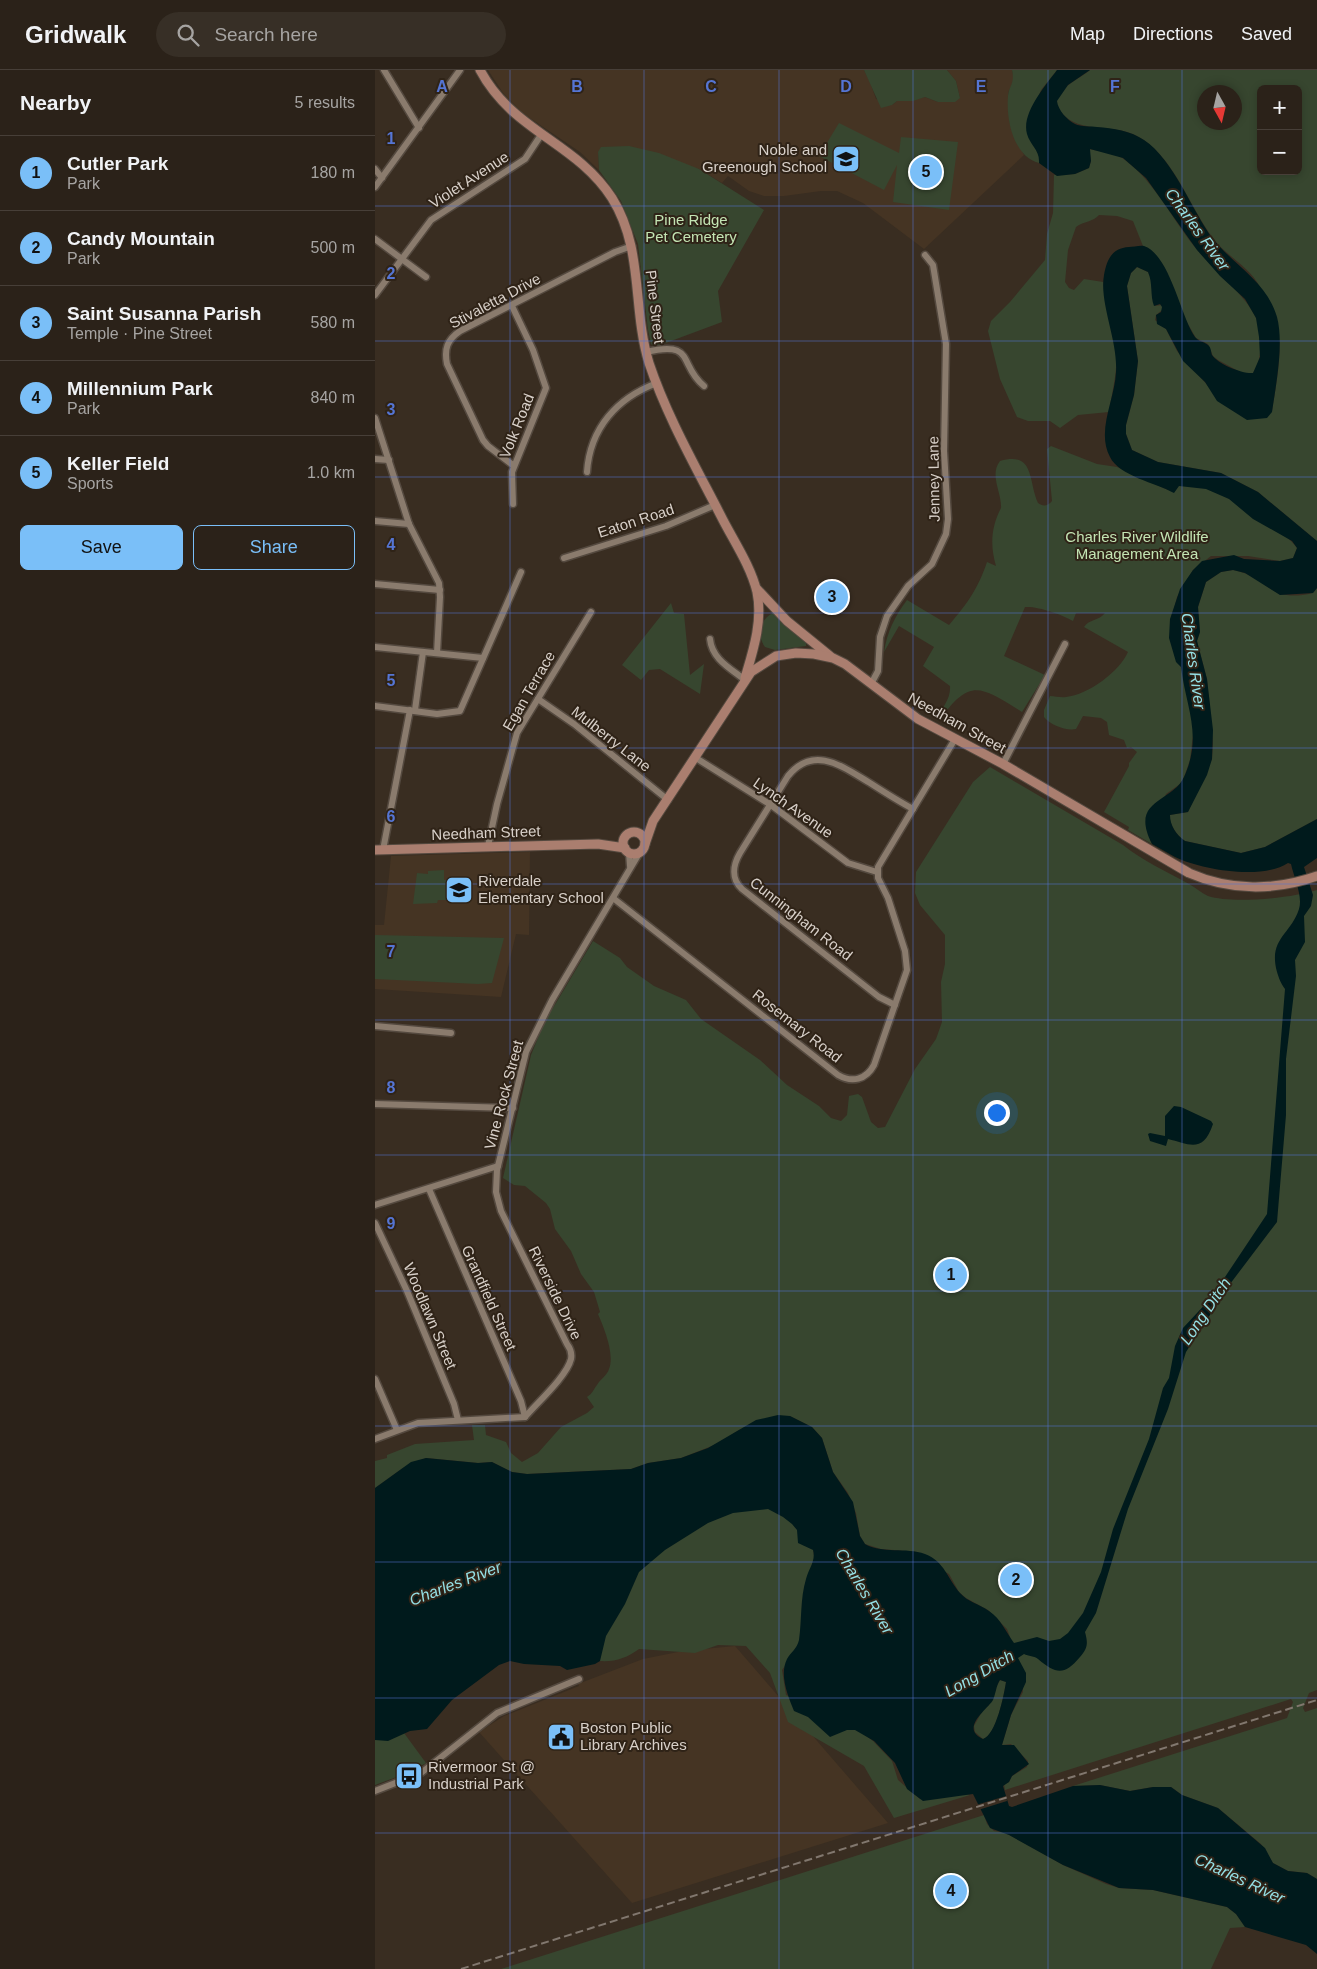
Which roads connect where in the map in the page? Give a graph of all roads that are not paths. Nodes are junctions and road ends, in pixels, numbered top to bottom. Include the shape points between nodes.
1 (384, 70) edge
2 (460, 70) edge
3 (480, 70) edge
4 (419, 128) junction
5 (541, 136) junction
6 (375, 169) edge
7 (382, 178) junction
8 (375, 187) edge
9 (375, 239) edge
10 (632, 246) junction
11 (925, 256) dead end
12 (401, 258) junction
13 (427, 276) dead end
14 (375, 295) edge
15 (511, 306) junction
16 (647, 352) junction
17 (657, 383) junction
18 (704, 386) dead end
19 (375, 418) edge
20 (375, 459) edge
21 (389, 460) junction
22 (514, 466) junction
23 (587, 472) dead end
24 (513, 504) dead end
25 (715, 505) junction
26 (375, 521) edge
27 (409, 524) junction
28 (564, 558) dead end
29 (521, 572) dead end
30 (375, 584) edge
31 (755, 586) junction
32 (440, 590) junction
33 (591, 612) dead end
34 (757, 631) junction
35 (710, 639) dead end
36 (1065, 644) dead end
37 (375, 647) edge
38 (423, 652) junction
39 (437, 653) junction
40 (483, 658) junction
41 (833, 658) junction
42 (760, 664) junction
43 (745, 680) junction
44 (871, 684) junction
45 (538, 699) junction
46 (375, 706) edge
47 (413, 710) junction
48 (955, 739) junction
49 (696, 758) junction
50 (1003, 764) junction
51 (668, 800) junction
52 (771, 805) junction
53 (913, 809) junction
54 (653, 821) junction
55 (637, 832) junction
56 (626, 836) junction
57 (598, 844) junction
58 (645, 844) junction
59 (488, 846) junction
60 (379, 850) edge
61 (627, 850) junction
62 (639, 852) junction
63 (630, 866) junction
64 (877, 872) junction
65 (1316, 876) edge
66 (613, 898) junction
67 (895, 1006) junction
68 (375, 1026) edge
69 (451, 1033) dead end
70 (375, 1104) edge
71 (513, 1108) junction
72 (498, 1166) junction
73 (429, 1189) junction
74 (375, 1205) edge
75 (375, 1223) edge
76 (375, 1379) edge
77 (525, 1416) junction
78 (459, 1420) junction
79 (397, 1430) junction
80 (375, 1439) edge
81 (579, 1678) dead end
82 (375, 1791) edge

1 - 4 street
2 - 4 street
3 - 5 main road, Pine Street via 504,104
4 - 7 street
5 - 10 main road, Pine Street via 576,158 602,184 621,216
5 - 12 street, Violet Avenue via 525,159 431,220
6 - 7 street
7 - 8 street
9 - 12 street
10 - 15 street, Stivaletta Drive
10 - 16 main road, Pine Street via 639,315
11 - 44 street, Jenney Lane via 933,266 945,334 947,527 935,558 908,586 887,616 879,642 878,671
12 - 13 street
12 - 14 street, Violet Avenue
15 - 22 street, Volk Road via 533,350 546,388
15 - 22 street, Stivaletta Drive via 452,336 445,353 447,364 483,440
16 - 17 main road, Pine Street
16 - 18 street via 669,348 679,351
17 - 23 street via 610,412 593,448
17 - 25 main road, Pine Street
19 - 21 street
20 - 21 street
21 - 27 street
22 - 24 street, Volk Road
25 - 28 street, Eaton Road via 666,526
25 - 31 main road, Pine Street
26 - 27 street
27 - 32 street
29 - 40 street
30 - 32 street
31 - 34 main road, Pine Street
31 - 41 main road, Pine Street via 778,613
32 - 39 street
33 - 45 street, Egan Terrace
34 - 42 main road, Pine Street
34 - 43 main road, Pine Street
35 - 43 street via 711,649 717,657
36 - 50 street
37 - 38 street
38 - 39 street
38 - 47 street
39 - 40 street
40 - 47 street via 460,710 437,714
41 - 42 main road, Needham Street via 796,653 777,656
41 - 44 main road, Needham Street
42 - 43 main road, Needham Street
43 - 49 main road, Needham Street
44 - 48 main road, Needham Street via 910,714
45 - 51 street, Mulberry Lane
45 - 59 street, Egan Terrace via 515,740
46 - 47 street
47 - 60 street
48 - 50 main road, Needham Street
48 - 53 street
49 - 51 main road, Needham Street
49 - 52 street, Lynch Avenue
50 - 65 main road, Needham Street via 1195,876 1241,886 1267,887
51 - 54 main road, Needham Street
52 - 53 street, Cunningham Road via 794,770 805,763 823,760 844,767
52 - 64 street, Lynch Avenue via 848,863
52 - 67 street, Cunningham Road via 737,857 734,871 737,883 879,997
53 - 64 street
54 - 55 main road, Needham Street
54 - 58 main road, Needham Street
55 - 56 main road
55 - 58 main road
56 - 57 main road, Needham Street
56 - 61 main road
57 - 59 main road, Needham Street
57 - 61 main road, Needham Street
58 - 62 main road
59 - 60 main road, Needham Street
61 - 62 main road
61 - 63 street
62 - 63 street, Vine Rock Street
63 - 66 street, Vine Rock Street
64 - 67 street, Rosemary Road via 889,898 907,961 906,980
66 - 67 street, Rosemary Road via 841,1077 856,1079 869,1073
66 - 71 street, Vine Rock Street via 531,1040 521,1068
68 - 69 street
70 - 71 street
71 - 72 street, Vine Rock Street
72 - 73 street, Vine Rock Street
72 - 77 street, Riverside Drive via 496,1192 501,1210 571,1355 565,1371
73 - 74 street, Vine Rock Street
73 - 77 street, Grandfield Street
75 - 78 street, Woodlawn Street via 407,1291
76 - 79 street
77 - 78 street
78 - 79 street via 417,1423
79 - 80 street
81 - 82 street via 497,1713 421,1773

